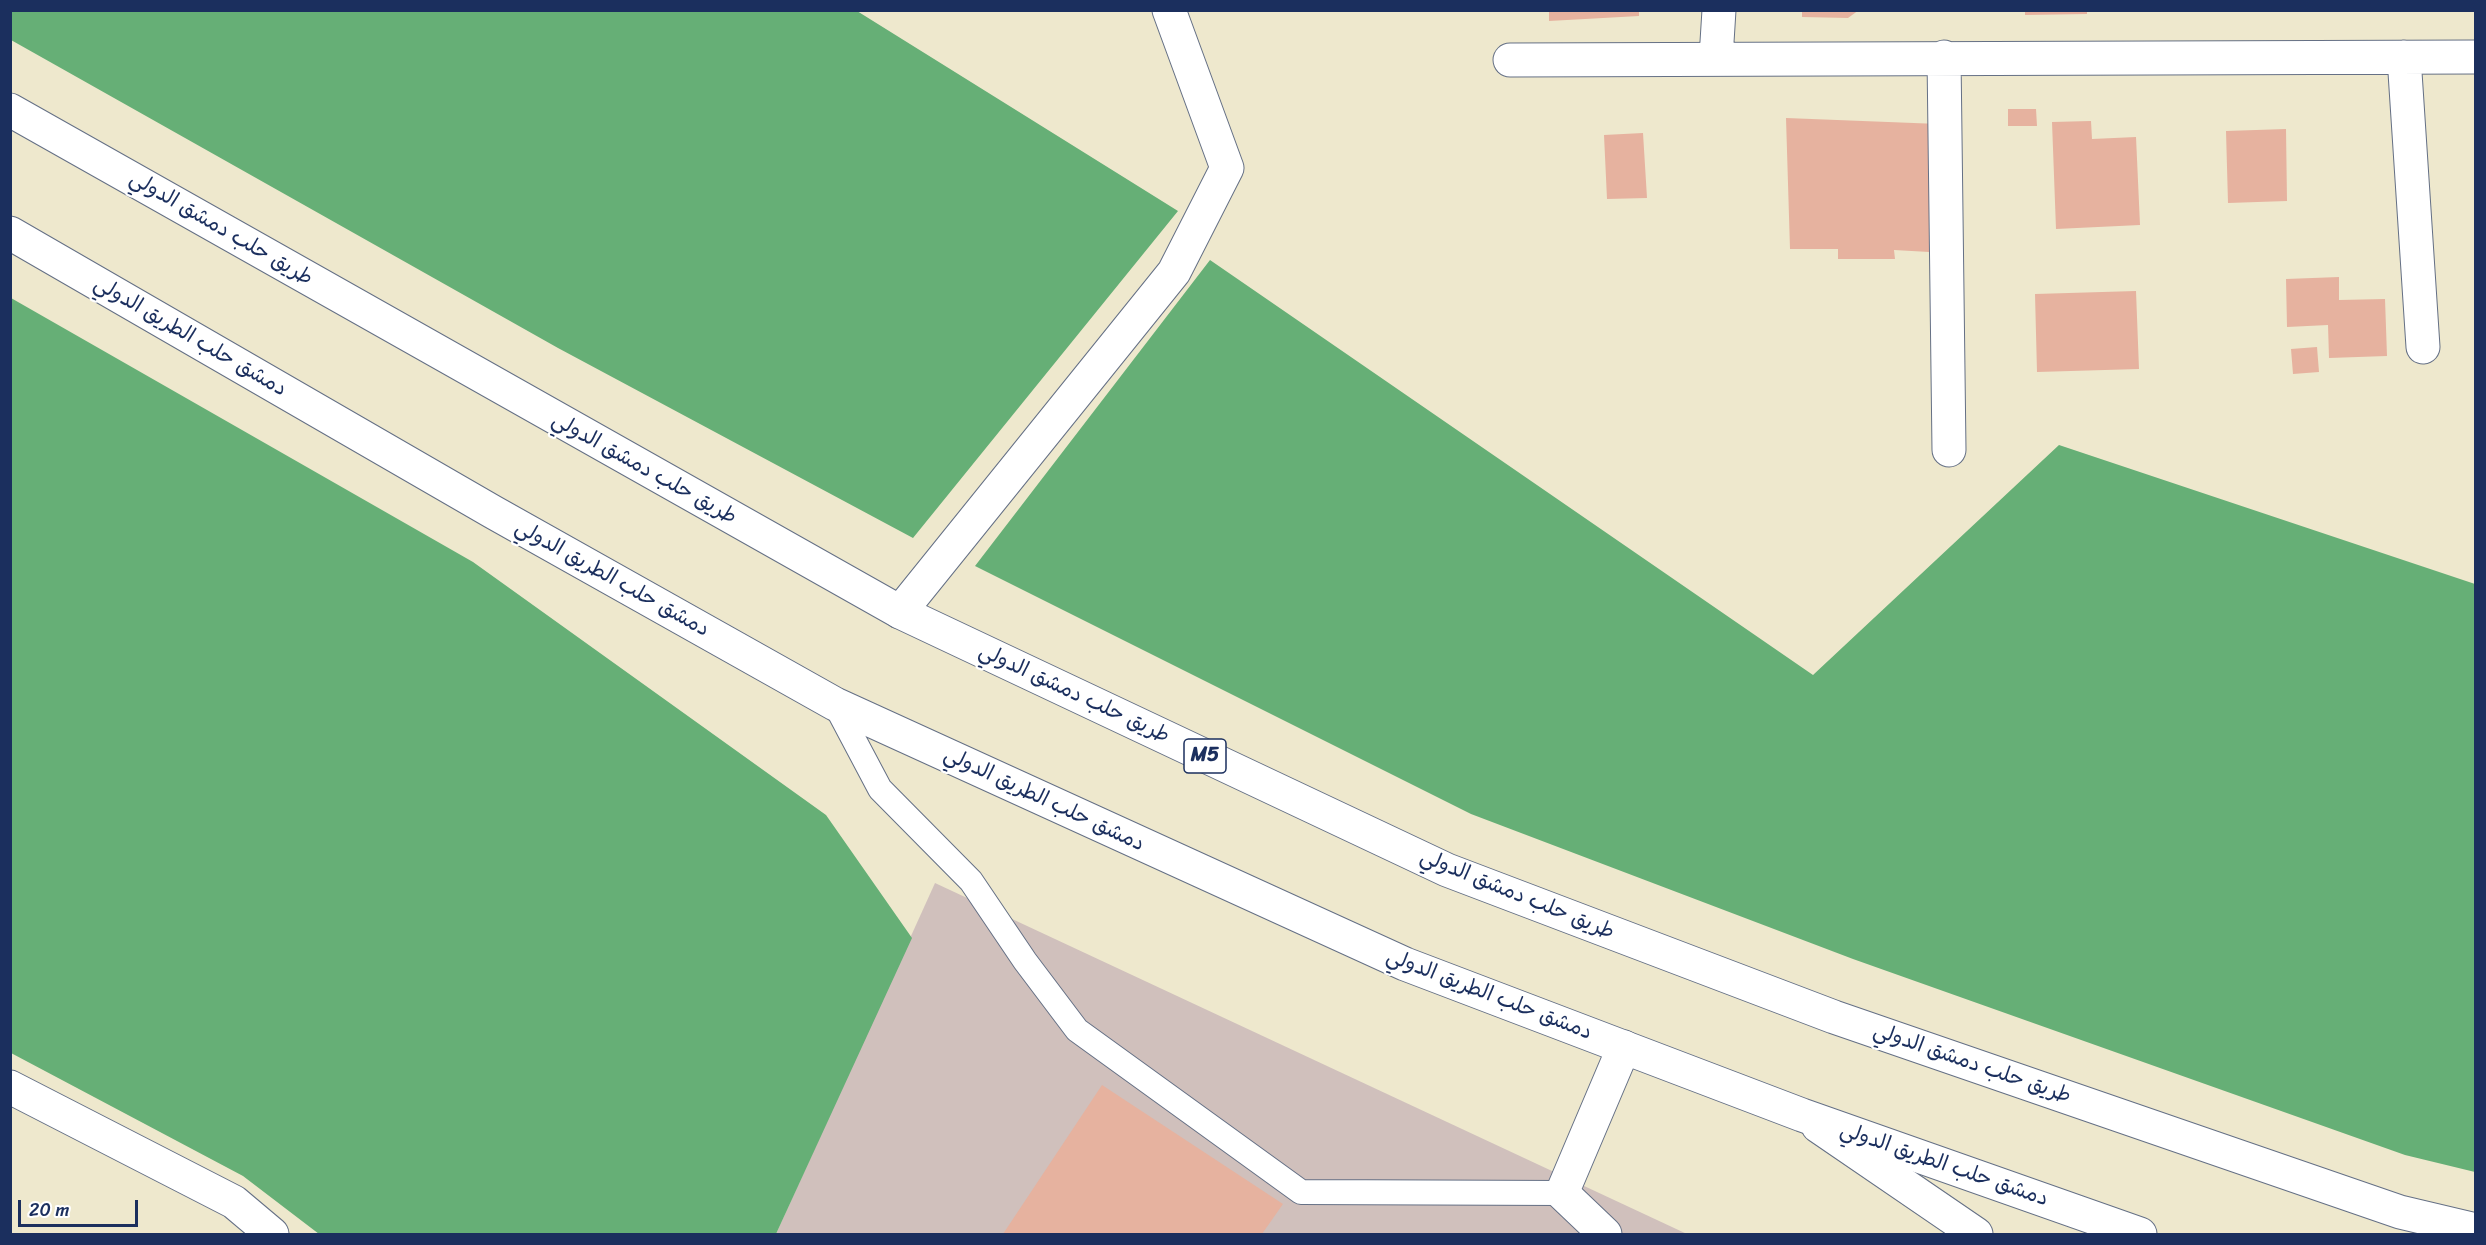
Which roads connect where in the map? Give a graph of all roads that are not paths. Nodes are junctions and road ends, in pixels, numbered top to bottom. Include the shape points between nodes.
1 (1169, 10) edge
2 (1719, 10) edge
3 (1944, 57) junction
4 (2404, 57) junction
5 (2475, 57) edge
6 (1716, 58) junction
7 (1510, 60) dead end
8 (10, 110) edge
9 (10, 233) edge
10 (2423, 347) dead end
11 (1949, 450) dead end
12 (900, 612) junction
13 (836, 704) junction
14 (1623, 1047) junction
15 (10, 1087) edge
16 (1802, 1115) junction
17 (1562, 1193) junction
18 (2475, 1230) edge
19 (272, 1234) edge
20 (1605, 1234) edge
21 (1976, 1234) edge
22 (2140, 1234) edge

1 - 12 main road via 1227,168 1174,272
2 - 6 main road
3 - 4 main road
3 - 6 main road
3 - 11 main road
4 - 5 main road
4 - 10 main road
6 - 7 main road
8 - 12 main road, طريق حلب دمشق الدولي / M5
9 - 13 main road, دمشق حلب الطريق الدولي via 493,512
12 - 18 main road, طريق حلب دمشق الدولي / M5 via 1446,870 1834,1017 2400,1212
13 - 14 main road, دمشق حلب الطريق الدولي via 1405,964
13 - 17 lane via 880,789 971,881 1077,1030 1301,1192
14 - 16 main road, دمشق حلب الطريق الدولي
14 - 17 main road
15 - 19 main road via 234,1202
16 - 21 main road
16 - 22 main road, دمشق حلب الطريق الدولي
17 - 20 main road

